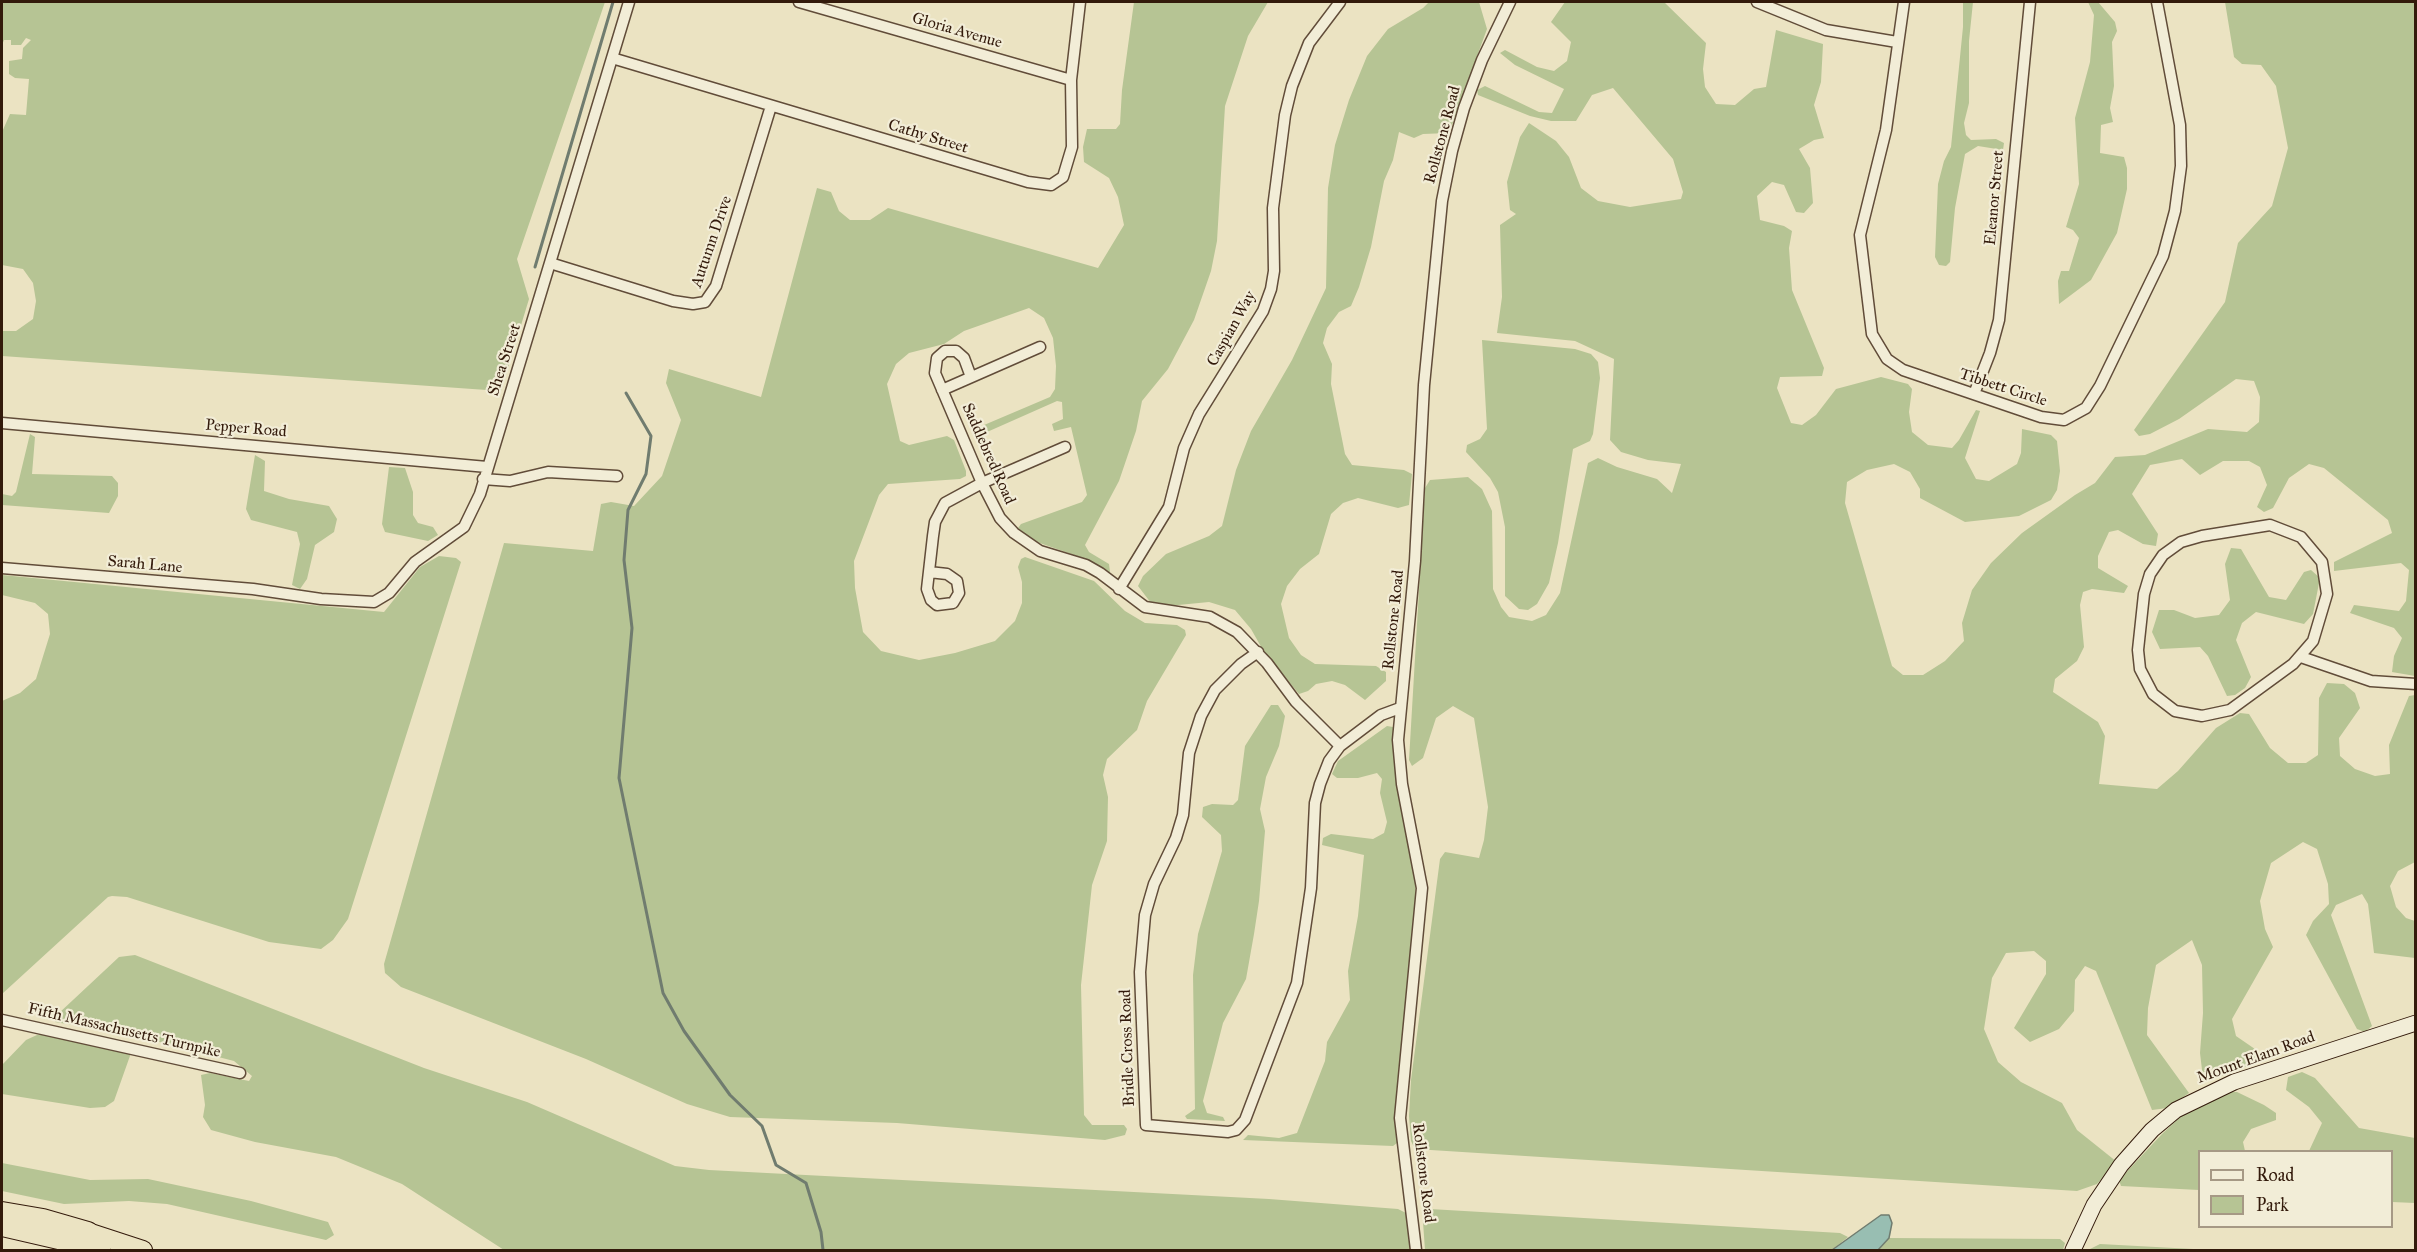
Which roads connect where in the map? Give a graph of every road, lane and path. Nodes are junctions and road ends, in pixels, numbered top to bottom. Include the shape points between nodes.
1 (629, 2) edge
2 (799, 2) edge
3 (1080, 2) edge
4 (1340, 2) edge
5 (1756, 2) edge
6 (1904, 2) edge
7 (2030, 2) edge
8 (2157, 2) edge
9 (1506, 3) edge
10 (1898, 42) junction
11 (612, 58) junction
12 (1071, 80) junction
13 (771, 106) junction
14 (550, 262) junction
15 (1040, 347) dead end
16 (971, 377) junction
17 (942, 390) junction
18 (1974, 394) junction
19 (2, 423) edge
20 (1065, 447) dead end
21 (487, 467) junction
22 (617, 476) dead end
23 (483, 479) junction
24 (982, 483) junction
25 (2, 568) edge
26 (929, 572) dead end
27 (1119, 589) junction
28 (286, 595) joint
29 (1258, 652) junction
30 (2301, 657) junction
31 (2415, 684) edge
32 (1400, 708) junction
33 (1340, 746) junction
34 (2, 1020) edge
35 (2415, 1023) edge
36 (240, 1073) dead end
37 (2, 1212) edge
38 (2, 1226) edge
39 (88, 1232) joint
40 (61, 1245) edge
41 (100, 1251) edge
42 (143, 1251) edge
43 (1416, 1251) edge
44 (2073, 1251) edge

1 - 11 street, Shea Street
2 - 12 street, Gloria Avenue
3 - 12 street, Cathy Street
4 - 27 street, Caspian Way via 1309,43 1292,86 1273,208 1274,271 1263,311 1199,414 1184,448 1169,507
5 - 10 street via 1826,30
6 - 10 street, Tibbett Circle
7 - 18 street, Eleanor Street via 1999,320
8 - 18 street, Tibbett Circle via 2180,124 2181,166 2163,256 2100,386 2077,416 2053,420
9 - 32 street, Rollstone Road via 1464,108 1442,201
10 - 18 street, Tibbett Circle via 1886,130 1860,235 1869,326 1892,364 1927,380
11 - 13 street, Cathy Street
11 - 14 street, Shea Street
12 - 13 street, Cathy Street via 1071,156 1063,177 1051,185 1028,182
13 - 14 street, Autumn Drive via 716,286 705,302 673,301
14 - 21 street, Shea Street
15 - 16 street
16 - 17 street
16 - 17 street, Saddlebred Road via 960,354 945,351 934,368
17 - 24 street, Saddlebred Road
19 - 21 street, Pepper Road
20 - 24 street
21 - 23 street, Shea Street
22 - 23 street via 548,472 510,481
23 - 28 street, Shea Street via 464,527 415,562 382,600
24 - 26 street via 957,495 940,511
24 - 27 street, Saddlebred Road via 1000,518 1027,544 1086,566
25 - 28 street, Sarah Lane
27 - 29 street, Saddlebred Road via 1153,610 1196,614 1222,623
29 - 33 street, Saddlebred Road via 1296,702
29 - 33 street, Bridle Cross Road via 1215,690 1201,716 1189,753 1183,815 1145,915 1140,972 1146,1125 1228,1132 1245,1120 1297,983 1311,888 1315,803 1329,761
30 - 30 street via 2313,641 2325,605 2327,583 2322,562 2301,537 2281,527 2248,527 2181,542 2156,564 2144,594 2139,660 2147,686 2167,706 2193,716 2221,713 2238,705
30 - 31 street via 2371,681
32 - 33 street, Bridle Cross Road via 1381,715
32 - 43 street, Rollstone Road via 1401,776 1422,888 1400,1119
34 - 36 street, Fifth Massachusetts Turnpike
35 - 44 main road, Mount Elam Road via 2235,1082 2176,1110 2142,1140 2116,1172 2094,1205
37 - 39 highway
38 - 40 highway
39 - 42 highway
40 - 41 highway

